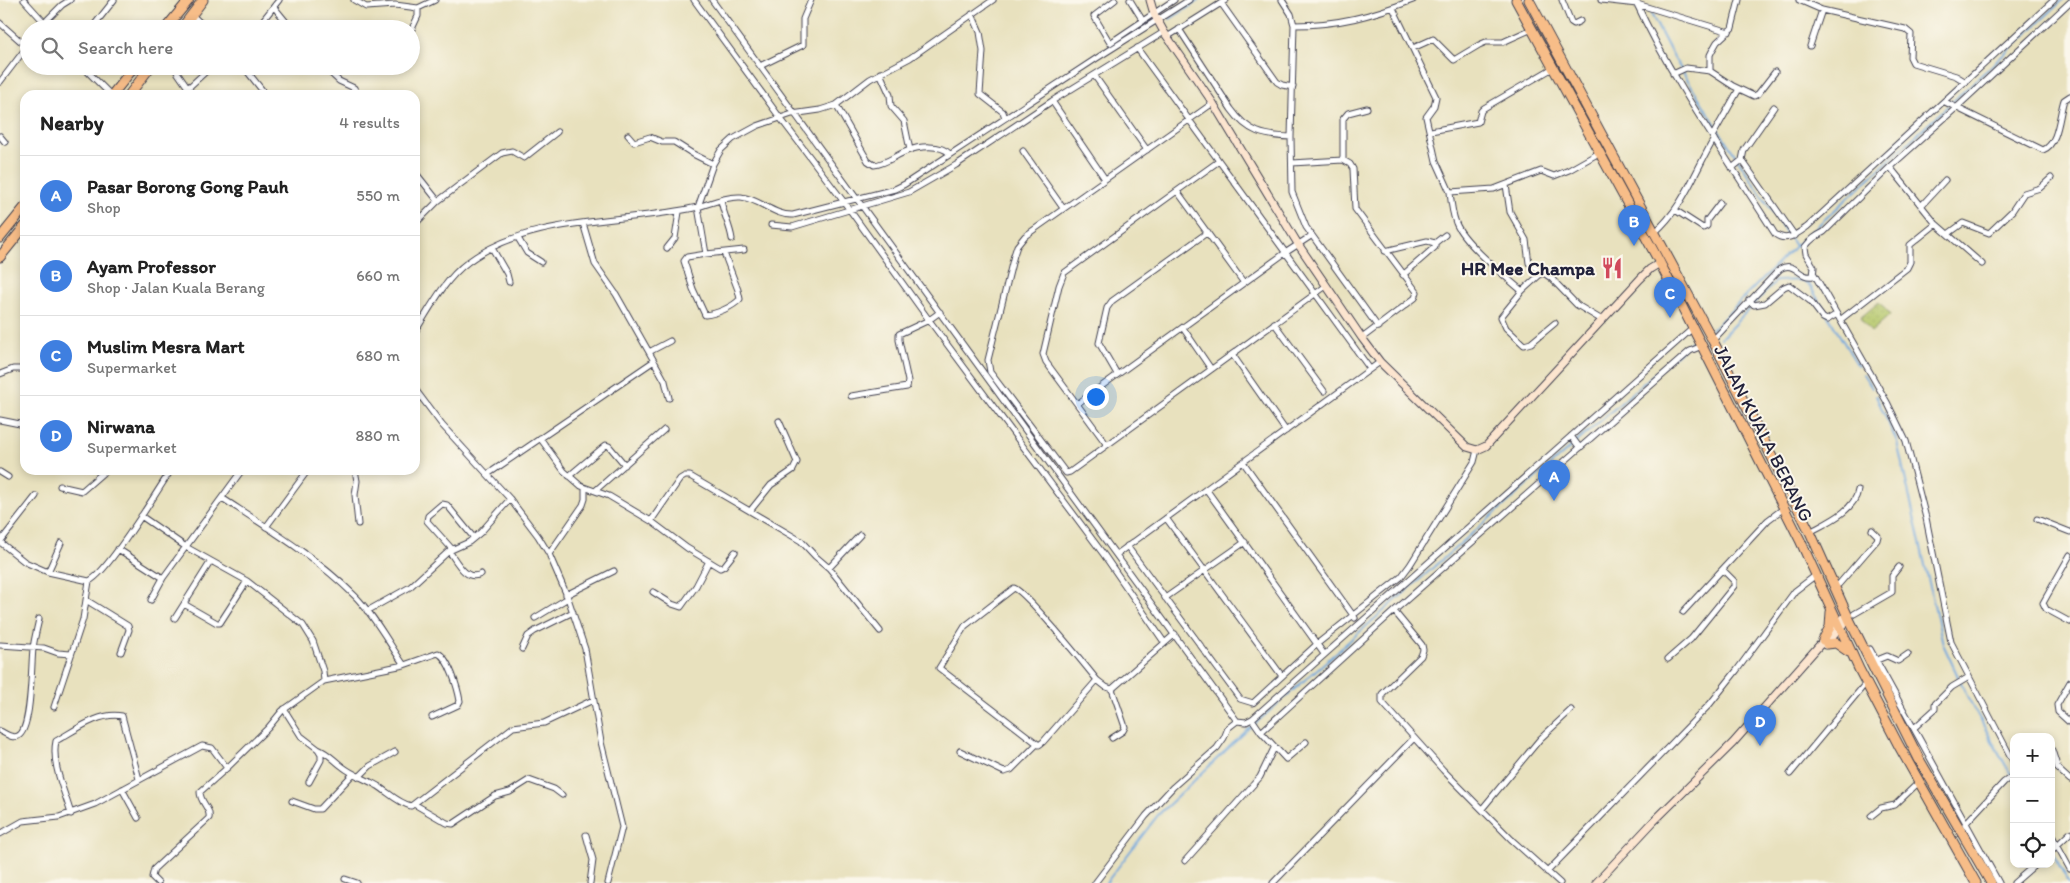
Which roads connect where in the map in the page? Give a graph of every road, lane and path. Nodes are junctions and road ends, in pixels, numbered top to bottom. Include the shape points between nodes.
1 (24, 0) edge
2 (70, 0) edge
3 (114, 0) edge
4 (189, 0) edge
5 (203, 0) edge
6 (279, 0) edge
7 (354, 0) edge
8 (435, 0) edge
9 (694, 0) edge
10 (712, 0) edge
11 (811, 0) edge
12 (1116, 0) edge
13 (1130, 0) edge
14 (1150, 0) edge
15 (1174, 0) edge
16 (1189, 0) edge
17 (1282, 0) edge
18 (1413, 0) edge
19 (1516, 0) edge
20 (1562, 0) edge
21 (1601, 0) edge
22 (1739, 0) edge
23 (1799, 0) edge
24 (2054, 0) edge
25 (990, 1) edge
26 (1224, 1) edge
27 (1531, 1) edge
28 (1809, 2) edge
29 (2068, 2) edge
30 (1637, 3) edge
31 (274, 7) junction
32 (418, 8) junction
33 (1393, 8) junction
34 (1822, 10) junction
35 (972, 14) junction
36 (192, 15) junction
37 (1156, 17) junction
38 (42, 20) edge
39 (46, 20) edge
40 (99, 20) edge
41 (172, 20) edge
42 (188, 20) edge
43 (197, 20) edge
44 (263, 20) edge
45 (285, 20) edge
46 (416, 20) edge
47 (1142, 21) junction
48 (1580, 21) dead end
49 (0, 23) edge
50 (1294, 25) junction
51 (1179, 29) junction
52 (1532, 29) junction
53 (1729, 32) junction
54 (1166, 34) junction
55 (20, 39) edge
56 (1810, 46) dead end
57 (1137, 48) junction
58 (1413, 48) junction
59 (20, 56) edge
60 (760, 66) junction
61 (1553, 68) junction
62 (1710, 71) junction
63 (1775, 72) dead end
64 (880, 73) junction
65 (1675, 73) junction
66 (91, 75) edge
67 (128, 75) edge
68 (144, 75) edge
69 (180, 75) edge
70 (202, 75) edge
71 (250, 75) edge
72 (333, 75) edge
73 (1094, 75) junction
74 (0, 82) edge
75 (1966, 82) junction
76 (1293, 87) junction
77 (188, 88) joint
78 (1739, 89) junction
79 (106, 90) edge
80 (115, 90) edge
81 (133, 90) edge
82 (262, 90) edge
83 (355, 90) edge
84 (2070, 96) edge
85 (1052, 101) junction
86 (1946, 102) junction
87 (1212, 103) junction
88 (836, 105) junction
89 (1774, 107) dead end
90 (1367, 108) dead end
91 (1955, 108) junction
92 (794, 114) junction
93 (781, 118) junction
94 (1005, 118) junction
95 (1189, 119) junction
96 (1431, 131) junction
97 (557, 132) dead end
98 (1715, 132) junction
99 (628, 135) dead end
100 (0, 136) edge
101 (1291, 137) junction
102 (5, 142) dead end
103 (1607, 146) junction
104 (910, 150) junction
105 (1147, 150) junction
106 (957, 151) junction
107 (1024, 152) dead end
108 (1599, 153) junction
109 (950, 154) junction
110 (962, 159) junction
111 (1343, 160) junction
112 (1219, 161) junction
113 (1742, 161) junction
114 (1604, 162) junction
115 (1292, 163) junction
116 (713, 164) junction
117 (1734, 167) junction
118 (1890, 167) junction
119 (420, 178) edge
120 (2051, 178) dead end
121 (1105, 179) junction
122 (1945, 180) dead end
123 (1506, 185) junction
124 (1177, 191) junction
125 (1450, 192) junction
126 (722, 200) junction
127 (438, 201) junction
128 (859, 202) junction
129 (1720, 203) dead end
130 (847, 206) junction
131 (1921, 206) junction
132 (698, 207) junction
133 (1063, 208) junction
134 (1675, 210) junction
135 (679, 212) junction
136 (20, 213) edge
137 (420, 219) edge
138 (786, 222) junction
139 (583, 224) junction
140 (1936, 224) junction
141 (771, 225) dead end
142 (1808, 228) junction
143 (20, 232) edge
144 (1208, 232) junction
145 (1654, 233) junction
146 (1948, 234) junction
147 (1445, 235) dead end
148 (1312, 236) junction
149 (1794, 236) junction
150 (1814, 236) junction
151 (0, 238) edge
152 (518, 238) junction
153 (732, 239) dead end
154 (1435, 243) junction
155 (1298, 244) junction
156 (492, 248) junction
157 (667, 248) dead end
158 (744, 250) dead end
159 (1385, 251) junction
160 (724, 253) junction
161 (1284, 253) junction
162 (706, 254) junction
163 (0, 257) edge
164 (540, 262) dead end
165 (1660, 264) junction
166 (1982, 264) dead end
167 (1543, 272) junction
168 (1814, 274) junction
169 (1403, 275) junction
170 (509, 282) dead end
171 (1244, 283) junction
172 (1326, 286) junction
173 (1522, 291) junction
174 (1314, 294) junction
175 (1751, 302) junction
176 (940, 312) junction
177 (1835, 316) junction
178 (929, 320) junction
179 (1602, 320) junction
180 (1840, 320) junction
181 (1555, 323) dead end
182 (420, 324) edge
183 (1274, 324) junction
184 (1378, 327) junction
185 (1183, 328) junction
186 (1694, 330) junction
187 (1362, 338) junction
188 (1712, 339) junction
189 (670, 341) dead end
190 (1701, 344) junction
191 (649, 352) junction
192 (1232, 354) junction
193 (654, 361) junction
194 (1380, 362) junction
195 (20, 369) edge
196 (1211, 369) junction
197 (1370, 369) junction
198 (0, 374) edge
199 (1117, 374) junction
200 (1324, 391) dead end
201 (420, 396) edge
202 (851, 396) dead end
203 (669, 398) dead end
204 (1077, 404) junction
205 (0, 420) edge
206 (779, 421) dead end
207 (20, 424) edge
208 (664, 430) dead end
209 (1286, 431) junction
210 (1572, 437) junction
211 (540, 438) junction
212 (1107, 445) junction
213 (1579, 447) junction
214 (1477, 450) junction
215 (1243, 462) junction
216 (625, 465) junction
217 (1056, 466) junction
218 (0, 472) edge
219 (488, 474) junction
220 (100, 475) edge
221 (168, 475) edge
222 (238, 475) edge
223 (304, 475) edge
224 (356, 475) edge
225 (569, 476) junction
226 (8, 477) dead end
227 (60, 486) dead end
228 (585, 488) junction
229 (1206, 489) junction
230 (596, 490) junction
231 (1858, 490) dead end
232 (36, 496) dead end
233 (222, 498) junction
234 (508, 502) junction
235 (1784, 508) junction
236 (750, 511) junction
237 (141, 516) junction
238 (1166, 518) junction
239 (2037, 519) dead end
240 (651, 521) junction
241 (358, 524) dead end
242 (266, 527) junction
243 (1872, 530) dead end
244 (1810, 532) junction
245 (2070, 532) edge
246 (860, 536) dead end
247 (474, 538) junction
248 (0, 542) edge
249 (1245, 542) junction
250 (61, 543) dead end
251 (1127, 546) junction
252 (186, 547) junction
253 (118, 549) junction
254 (450, 550) junction
255 (735, 552) dead end
256 (549, 554) junction
257 (1117, 554) junction
258 (2070, 555) edge
259 (211, 561) junction
260 (709, 561) junction
261 (1826, 567) junction
262 (829, 568) junction
263 (1899, 568) dead end
264 (614, 570) dead end
265 (1205, 570) junction
266 (1723, 570) junction
267 (48, 572) junction
268 (481, 574) dead end
269 (1816, 575) junction
270 (164, 578) junction
271 (247, 581) junction
272 (90, 582) junction
273 (1838, 584) junction
274 (653, 592) dead end
275 (567, 597) junction
276 (1165, 598) junction
277 (86, 600) junction
278 (151, 600) dead end
279 (184, 604) junction
280 (1830, 606) junction
281 (1394, 611) junction
282 (367, 612) junction
283 (573, 612) junction
284 (1683, 612) dead end
285 (1354, 616) junction
286 (1850, 616) junction
287 (175, 618) dead end
288 (535, 618) dead end
289 (39, 619) dead end
290 (2070, 622) edge
291 (1358, 624) junction
292 (1840, 626) junction
293 (880, 631) dead end
294 (1175, 634) junction
295 (1164, 642) junction
296 (1825, 642) junction
297 (1317, 644) junction
298 (0, 645) edge
299 (33, 648) junction
300 (522, 649) dead end
301 (121, 652) dead end
302 (72, 654) junction
303 (1324, 654) junction
304 (1908, 654) dead end
305 (1853, 656) junction
306 (1668, 659) dead end
307 (1875, 663) junction
308 (404, 665) junction
309 (1282, 676) junction
310 (1967, 678) junction
311 (1097, 680) junction
312 (324, 681) junction
313 (2070, 682) edge
314 (1866, 683) junction
315 (1112, 689) junction
316 (589, 701) junction
317 (54, 707) dead end
318 (284, 709) junction
319 (1571, 710) dead end
320 (432, 718) dead end
321 (1253, 720) junction
322 (1237, 721) junction
323 (2070, 723) edge
324 (1914, 728) junction
325 (1259, 730) junction
326 (0, 731) edge
327 (1112, 738) dead end
328 (1414, 738) junction
329 (1306, 742) dead end
330 (1037, 744) junction
331 (1274, 748) junction
332 (318, 749) junction
333 (395, 752) dead end
334 (960, 752) dead end
335 (2010, 756) edge
336 (1923, 757) junction
337 (2055, 760) edge
338 (227, 768) junction
339 (353, 774) junction
340 (1790, 774) dead end
341 (359, 777) junction
342 (2010, 778) edge
343 (139, 779) junction
344 (2070, 780) edge
345 (309, 782) dead end
346 (1919, 782) junction
347 (122, 789) junction
348 (562, 795) dead end
349 (292, 801) dead end
350 (414, 804) junction
351 (1482, 809) junction
352 (71, 814) junction
353 (1872, 816) dead end
354 (138, 818) dead end
355 (1963, 826) junction
356 (2070, 833) edge
357 (0, 834) edge
358 (586, 835) dead end
359 (2055, 848) edge
360 (2055, 850) edge
361 (1186, 862) dead end
362 (2031, 868) edge
363 (2070, 869) edge
364 (1547, 872) junction
365 (345, 879) dead end
366 (158, 883) edge
367 (357, 883) edge
368 (590, 883) edge
369 (608, 883) edge
370 (1095, 883) edge
371 (1273, 883) edge
372 (1560, 883) edge
373 (1596, 883) edge
374 (1976, 883) edge
375 (1991, 883) edge
376 (1999, 883) edge
377 (2014, 883) edge

1 - 38 street
2 - 39 street
3 - 40 street
4 - 41 highway
5 - 36 highway
6 - 31 street
7 - 32 street via 366,7 395,5
8 - 32 street
9 - 93 street
10 - 60 street
11 - 60 street via 803,19 803,45
12 - 47 street via 1094,16 1110,42
13 - 47 street
14 - 37 street
15 - 37 street
16 - 37 street
17 - 50 street
18 - 33 street
19 - 52 highway, JALAN KUALA BERANG
20 - 48 street via 1571,22
21 - 30 street
22 - 53 street
23 - 28 street
24 - 75 street
25 - 35 street
26 - 51 street
26 - 76 street via 1277,82
27 - 103 highway, JALAN KUALA BERANG
28 - 34 street
29 - 91 street
30 - 53 street
30 - 65 street
31 - 44 street
31 - 45 street
32 - 46 street
33 - 50 street via 1349,21
33 - 58 street
34 - 56 street
34 - 75 street via 1905,29 1912,34 1910,57 1913,63
35 - 64 street via 910,58
35 - 94 street via 980,32 983,51 980,94 1003,112
36 - 42 highway
36 - 43 street
37 - 47 street
37 - 54 street
37 - 94 street
49 - 55 street
50 - 76 street
51 - 54 street
51 - 101 street via 1241,121 1260,134
52 - 58 street via 1503,42 1486,42 1454,60 1433,39
52 - 61 highway, JALAN KUALA BERANG
53 - 62 street via 1715,44 1710,55
54 - 57 street
54 - 87 street
57 - 73 street
57 - 95 street
58 - 96 street via 1436,96 1426,117
59 - 74 street
60 - 92 street
61 - 96 street via 1484,108 1478,122
61 - 108 highway, JALAN KUALA BERANG
62 - 65 street via 1686,68
62 - 78 street
63 - 78 street via 1756,96
64 - 88 street
64 - 104 street via 890,95 891,106 904,121
65 - 98 street
66 - 79 street
67 - 80 highway
68 - 81 highway
69 - 77 street
70 - 77 street
71 - 82 street
72 - 83 street
73 - 85 street
73 - 105 street
75 - 86 street
76 - 101 street
78 - 98 street
84 - 91 street via 2063,104 2051,144 2043,150
85 - 110 street
85 - 121 street
86 - 91 street
86 - 142 street
87 - 95 street
87 - 155 street
88 - 92 street
88 - 104 street via 870,164 882,164
89 - 113 street via 1744,150
90 - 111 street via 1348,113 1343,119
91 - 118 street
92 - 93 street
92 - 128 street
93 - 116 street via 733,139
93 - 130 street
94 - 106 street
95 - 105 street
95 - 112 street
96 - 125 street via 1436,161
97 - 127 street via 524,158 512,151 502,153
98 - 117 street
98 - 134 street via 1692,184
99 - 116 street via 634,142 650,137 674,142
100 - 102 street
101 - 115 street
103 - 114 highway via 1608,156
103 - 145 highway, JALAN KUALA BERANG
104 - 109 street via 941,148
105 - 121 street
106 - 109 street
106 - 110 street
107 - 133 street
108 - 114 highway, JALAN KUALA BERANG
108 - 123 street via 1560,174 1552,176 1539,172
109 - 128 street via 901,186
110 - 128 street via 910,192
111 - 115 street
111 - 159 street via 1353,169 1355,209
112 - 124 street
112 - 161 street
113 - 117 street
113 - 149 street
114 - 165 highway, JALAN KUALA BERANG
115 - 148 street via 1292,192 1303,223
116 - 132 street
117 - 149 street via 1775,234 1786,238
118 - 131 street
118 - 150 street via 1824,232
119 - 127 street
120 - 146 street via 2040,188 2024,193 2012,211 1989,233 1963,223
121 - 133 street
122 - 131 street
123 - 125 street via 1490,190
123 - 167 street via 1510,212 1526,240 1528,262
124 - 144 street
124 - 204 street via 1062,276 1043,354
125 - 173 street via 1460,231
126 - 132 street
126 - 138 street via 741,197
126 - 153 street
127 - 137 street
128 - 130 street
128 - 130 street
128 - 176 street
129 - 134 street via 1703,228
130 - 138 street
130 - 138 street via 805,213
130 - 178 street
131 - 140 street
132 - 135 street
132 - 162 street
133 - 217 street via 1025,236 1018,246 988,364 990,372
134 - 145 street
135 - 139 street
135 - 157 street via 675,238
136 - 151 highway
138 - 141 street
139 - 152 street
139 - 191 street via 595,264
140 - 146 street
140 - 180 street via 1910,245 1907,268
142 - 149 street
142 - 150 street
143 - 163 highway
144 - 171 street
144 - 199 street via 1109,305 1100,343
145 - 188 highway, JALAN KUALA BERANG
146 - 166 street
147 - 154 street
148 - 155 street
148 - 184 street
150 - 168 street via 1805,247
152 - 156 street
152 - 164 street via 527,253
154 - 159 street via 1427,241
154 - 169 street via 1435,247
155 - 161 street
155 - 172 street
156 - 170 street
156 - 182 street via 457,272
158 - 160 street
159 - 169 street
160 - 162 street
160 - 162 street via 740,299 707,315 702,312 684,261 687,257
161 - 171 street
161 - 174 street
165 - 179 street via 1650,269
165 - 186 highway, JALAN KUALA BERANG
167 - 173 street
167 - 179 street via 1577,305
168 - 175 street via 1806,277 1792,266 1784,267
168 - 177 street
169 - 184 street via 1417,296
171 - 185 street
172 - 174 street
172 - 187 street
173 - 181 street via 1501,318 1522,344 1531,343
174 - 183 street
174 - 197 street
175 - 177 street via 1765,303 1789,285 1810,301 1822,318 1827,320
175 - 188 street
176 - 178 street
176 - 217 street
177 - 180 street
178 - 202 street via 899,334 907,387
178 - 295 street via 1104,555
179 - 214 street via 1486,446
180 - 310 street via 1906,441 1926,518 1949,635
183 - 192 street
183 - 200 street
184 - 187 street
185 - 196 street
185 - 199 street
186 - 190 highway, JALAN KUALA BERANG
186 - 210 street
187 - 194 street
188 - 244 highway, JALAN KUALA BERANG
189 - 191 street
190 - 213 street
190 - 235 highway, JALAN KUALA BERANG
191 - 193 street
192 - 196 street
192 - 209 street
193 - 203 street via 665,381
193 - 211 street
194 - 197 street
194 - 214 street via 1463,443
195 - 198 street
196 - 212 street
197 - 209 street
199 - 204 street
201 - 219 street via 442,425
204 - 212 street
205 - 207 street
206 - 236 street via 797,462 793,470 771,484
208 - 216 street
209 - 215 street
210 - 213 street
210 - 291 street
211 - 219 street
211 - 225 street
212 - 217 street via 1070,472
213 - 281 street
214 - 285 street via 1474,462 1405,571
215 - 229 street
215 - 285 street
216 - 225 street via 606,445
216 - 230 street
217 - 257 street
218 - 226 street
219 - 234 street
220 - 227 street via 82,491
221 - 237 street
222 - 233 street
223 - 242 street
224 - 241 street
225 - 228 street
228 - 230 street
228 - 256 street via 584,505
229 - 238 street
229 - 249 street
230 - 240 street
231 - 244 street via 1846,509
232 - 248 street
233 - 242 street
233 - 252 street
234 - 247 street
234 - 256 street
235 - 266 street via 1768,520
235 - 269 highway, JALAN KUALA BERANG
236 - 240 street via 690,476 684,476
236 - 262 street via 801,541
237 - 252 street
237 - 253 street
238 - 251 street
238 - 265 street
239 - 245 street
240 - 260 street
242 - 282 street via 330,573
243 - 273 street via 1877,540
244 - 261 highway, JALAN KUALA BERANG
246 - 262 street
247 - 254 street
247 - 254 street via 448,505 442,504 428,516 428,522
248 - 267 street via 25,562
249 - 265 street
249 - 297 street
250 - 267 street
251 - 257 street
251 - 276 street
252 - 259 street
252 - 270 street
253 - 270 street
253 - 272 street
254 - 268 street via 467,574 474,577
254 - 282 street via 410,588
255 - 260 street via 722,568
256 - 275 street
257 - 294 street
258 - 290 street via 2043,603 2046,609
259 - 271 street
259 - 279 street
260 - 274 street via 681,607
261 - 273 highway, JALAN KUALA BERANG
261 - 286 highway, JALAN KUALA BERANG
262 - 293 street
263 - 286 street via 1892,576 1892,592
264 - 275 street
265 - 276 street
265 - 309 street
266 - 284 street
266 - 306 street via 1734,581 1734,586 1693,636
267 - 272 street
269 - 280 highway, JALAN KUALA BERANG
269 - 364 street via 1795,590 1710,704
270 - 278 street
271 - 279 street via 220,623
271 - 312 street via 303,625 313,641
272 - 277 street
273 - 286 highway, JALAN KUALA BERANG
275 - 283 street
275 - 288 street
276 - 309 street via 1242,701 1253,703
277 - 301 street via 128,626
277 - 302 street
279 - 287 street
280 - 292 highway, JALAN KUALA BERANG
280 - 296 highway via 1832,621
281 - 325 street
281 - 328 street via 1423,650 1381,699
282 - 308 street
283 - 300 street via 532,633
283 - 316 street via 585,649
285 - 291 street
285 - 297 street
286 - 292 street
286 - 307 highway, JALAN KUALA BERANG
286 - 307 highway, JALAN KUALA BERANG
289 - 299 street
291 - 303 street
292 - 296 street
292 - 305 highway, JALAN KUALA BERANG
294 - 295 street
294 - 322 street
295 - 315 street
296 - 305 highway via 1846,648
296 - 373 street via 1733,744
297 - 303 street
297 - 309 street
298 - 299 street
299 - 302 street
299 - 326 street via 24,729 15,737
302 - 317 street
303 - 321 street
304 - 307 street via 1898,660 1887,656
305 - 314 highway, JALAN KUALA BERANG
307 - 324 street
307 - 336 highway, JALAN KUALA BERANG
308 - 312 street
308 - 320 street via 435,653 445,658 460,701
310 - 324 street via 1935,704 1935,709
310 - 335 street
311 - 315 street
311 - 330 street via 1043,742
311 - 330 street via 1016,588 965,626 939,668
312 - 318 street
313 - 323 street via 2057,705 2058,712
314 - 340 street
314 - 346 highway, JALAN KUALA BERANG
315 - 327 street via 1124,727
316 - 350 street via 544,723 513,727
316 - 369 street via 622,827
318 - 332 street via 301,736
318 - 338 street
319 - 351 street via 1540,739
321 - 322 street
321 - 325 street
322 - 370 street via 1228,728 1217,748 1146,816
324 - 336 street
325 - 331 street
328 - 351 street
328 - 371 street
329 - 331 street via 1288,759
330 - 334 street via 1011,770 1004,772
331 - 361 street via 1260,777
332 - 339 street
332 - 345 street via 320,760
333 - 341 street via 370,766
336 - 355 highway, JALAN KUALA BERANG
337 - 344 street via 2058,769
338 - 343 street via 212,748 202,746
338 - 366 street via 200,792 210,812 209,818 154,869 152,877
339 - 341 street
339 - 349 street via 320,809
341 - 350 street via 401,803
342 - 355 street
343 - 347 street
343 - 352 street via 124,718 110,716 88,723 56,741 55,746 56,763
346 - 353 street via 1895,805 1881,808
346 - 374 highway, JALAN KUALA BERANG
347 - 352 street
347 - 354 street
348 - 350 street via 530,780 510,792 495,796 453,824
351 - 364 street
352 - 357 street via 23,822
355 - 375 highway, JALAN KUALA BERANG
355 - 376 street
356 - 359 street
358 - 368 street via 593,860
360 - 363 street
362 - 377 street
364 - 372 street
365 - 367 street

